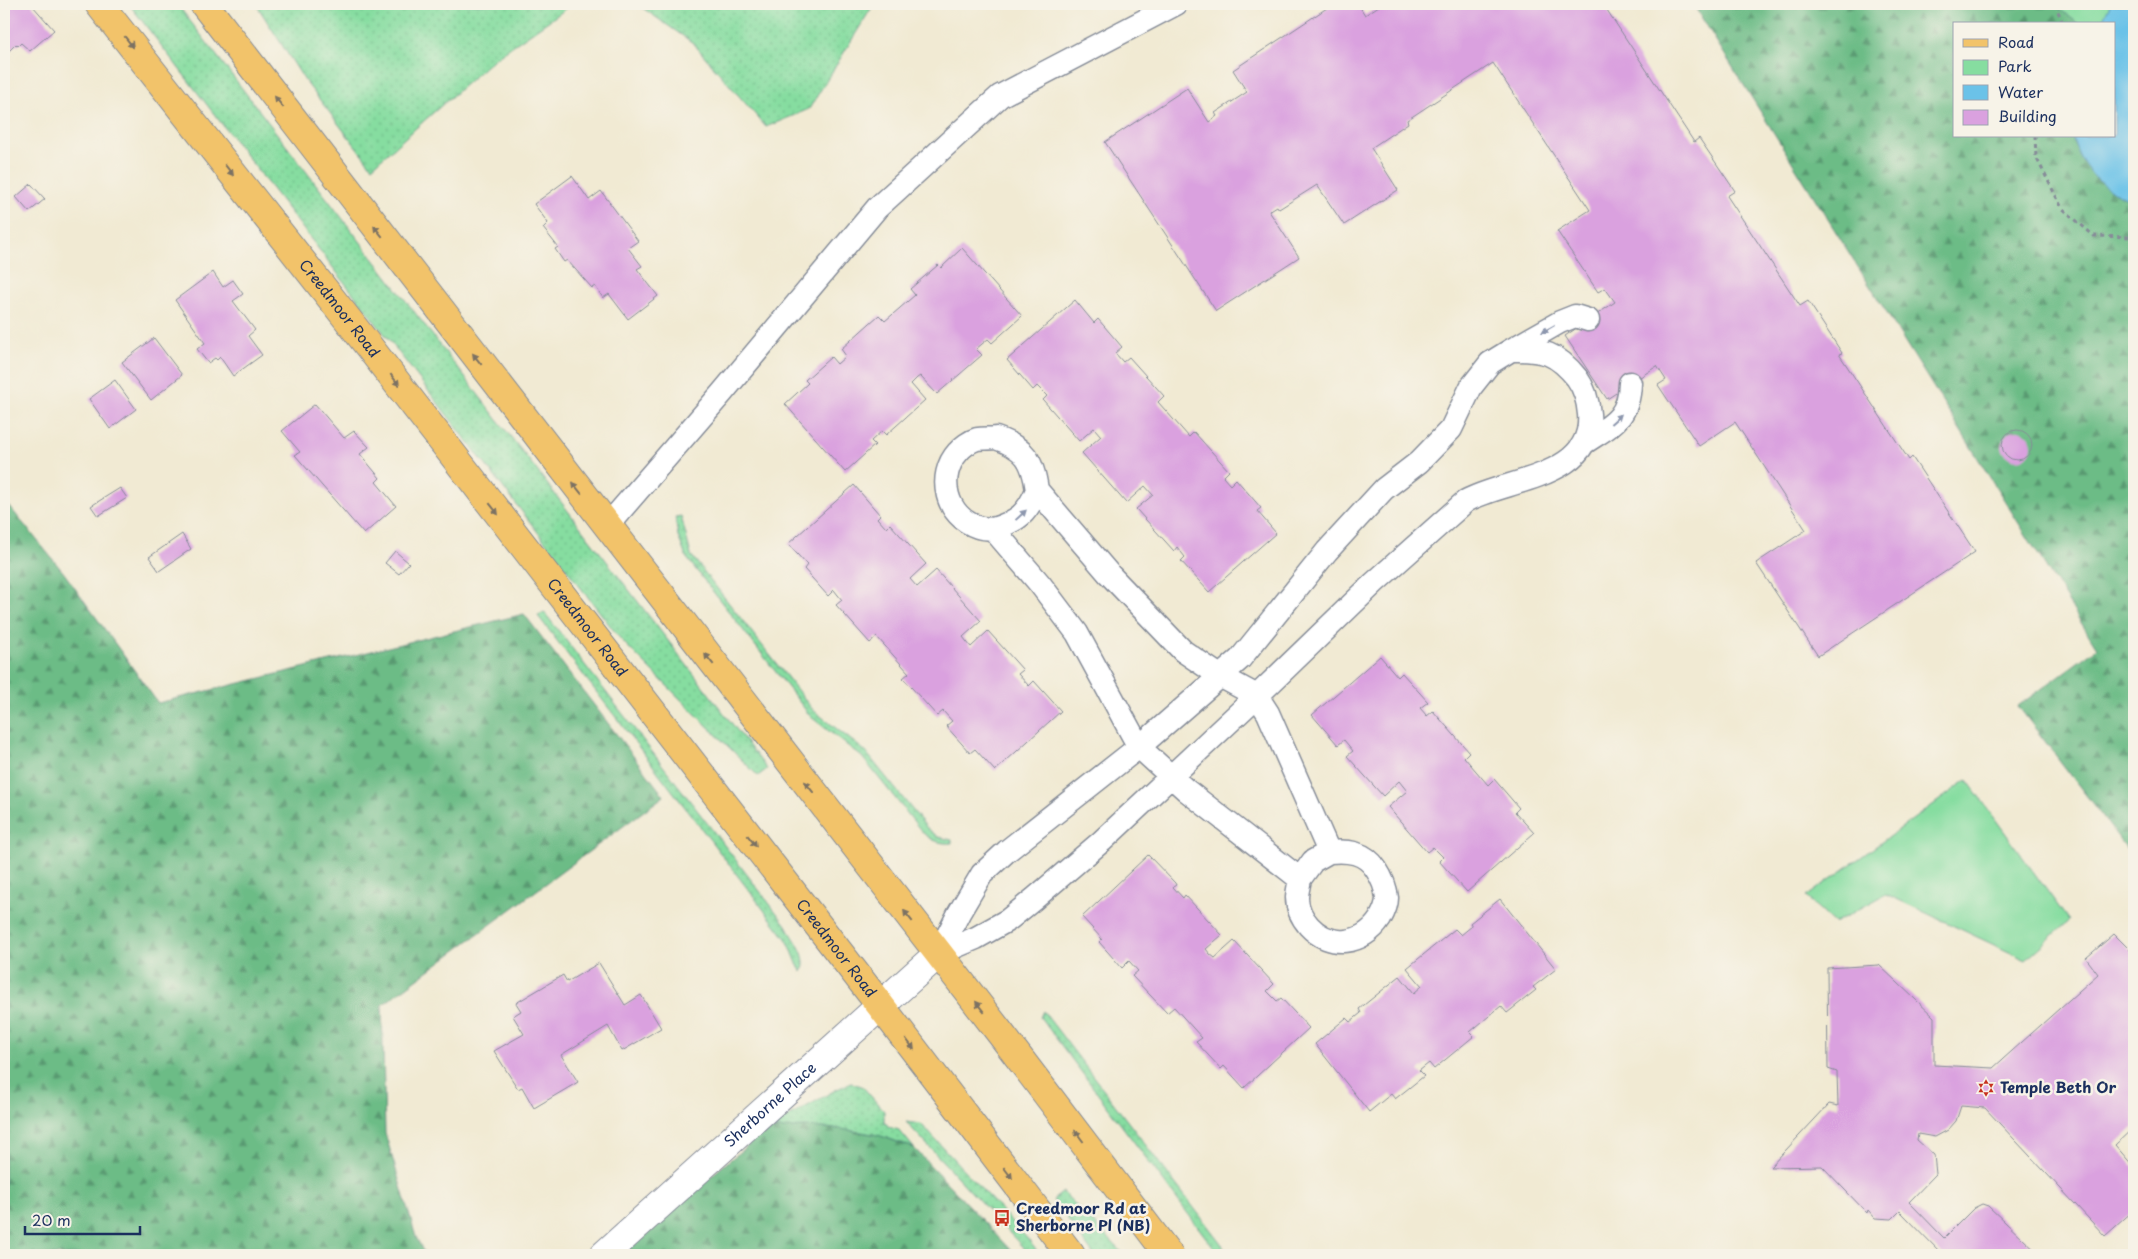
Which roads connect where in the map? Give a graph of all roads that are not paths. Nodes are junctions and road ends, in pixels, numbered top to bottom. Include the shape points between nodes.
1 (99, 4) edge
2 (204, 4) edge
3 (1176, 4) edge
4 (1588, 320) dead end
5 (1511, 350) junction
6 (1630, 383) dead end
7 (1584, 443) junction
8 (1037, 490) junction
9 (607, 526) junction
10 (993, 529) junction
11 (1220, 676) junction
12 (1257, 696) junction
13 (1139, 747) junction
14 (1171, 776) junction
15 (1329, 852) junction
16 (1300, 879) junction
17 (938, 954) junction
18 (880, 1005) junction
19 (604, 1255) edge
20 (1071, 1255) edge
21 (1169, 1255) edge

1 -> 18 main road, Creedmoor Road
9 -> 2 main road
3 - 9 lane via 1000,96 877,208
4 -> 5 lane via 1575,316
5 - 7 lane via 1549,353 1579,380 1588,401 1590,423
5 - 11 lane via 1490,363 1471,388 1451,429 1419,462 1384,489 1327,551 1262,634
7 -> 6 lane via 1625,411 1630,399
7 - 12 lane via 1576,455 1536,478 1480,493 1466,501 1374,583
10 -> 8 lane via 1019,519
8 - 10 lane via 1028,457 1013,444 996,438 983,439 962,448 948,467 946,491 953,508 964,519 978,527
8 - 11 lane via 1137,605 1183,651
17 -> 9 main road
10 - 13 lane via 1077,634
11 - 12 lane
11 - 13 lane
12 - 14 lane
12 - 15 lane via 1268,713
13 - 14 lane
13 - 17 lane via 982,874
14 - 16 lane
14 - 17 lane via 1102,841 1008,920
15 - 16 lane via 1313,861
15 - 16 lane via 1359,853 1374,866 1384,881 1385,911 1374,927 1353,940 1340,942 1319,935 1301,915 1297,899
17 - 18 street, Sherborne Place
21 -> 17 main road
18 - 19 street, Sherborne Place
18 -> 20 main road, Creedmoor Road

